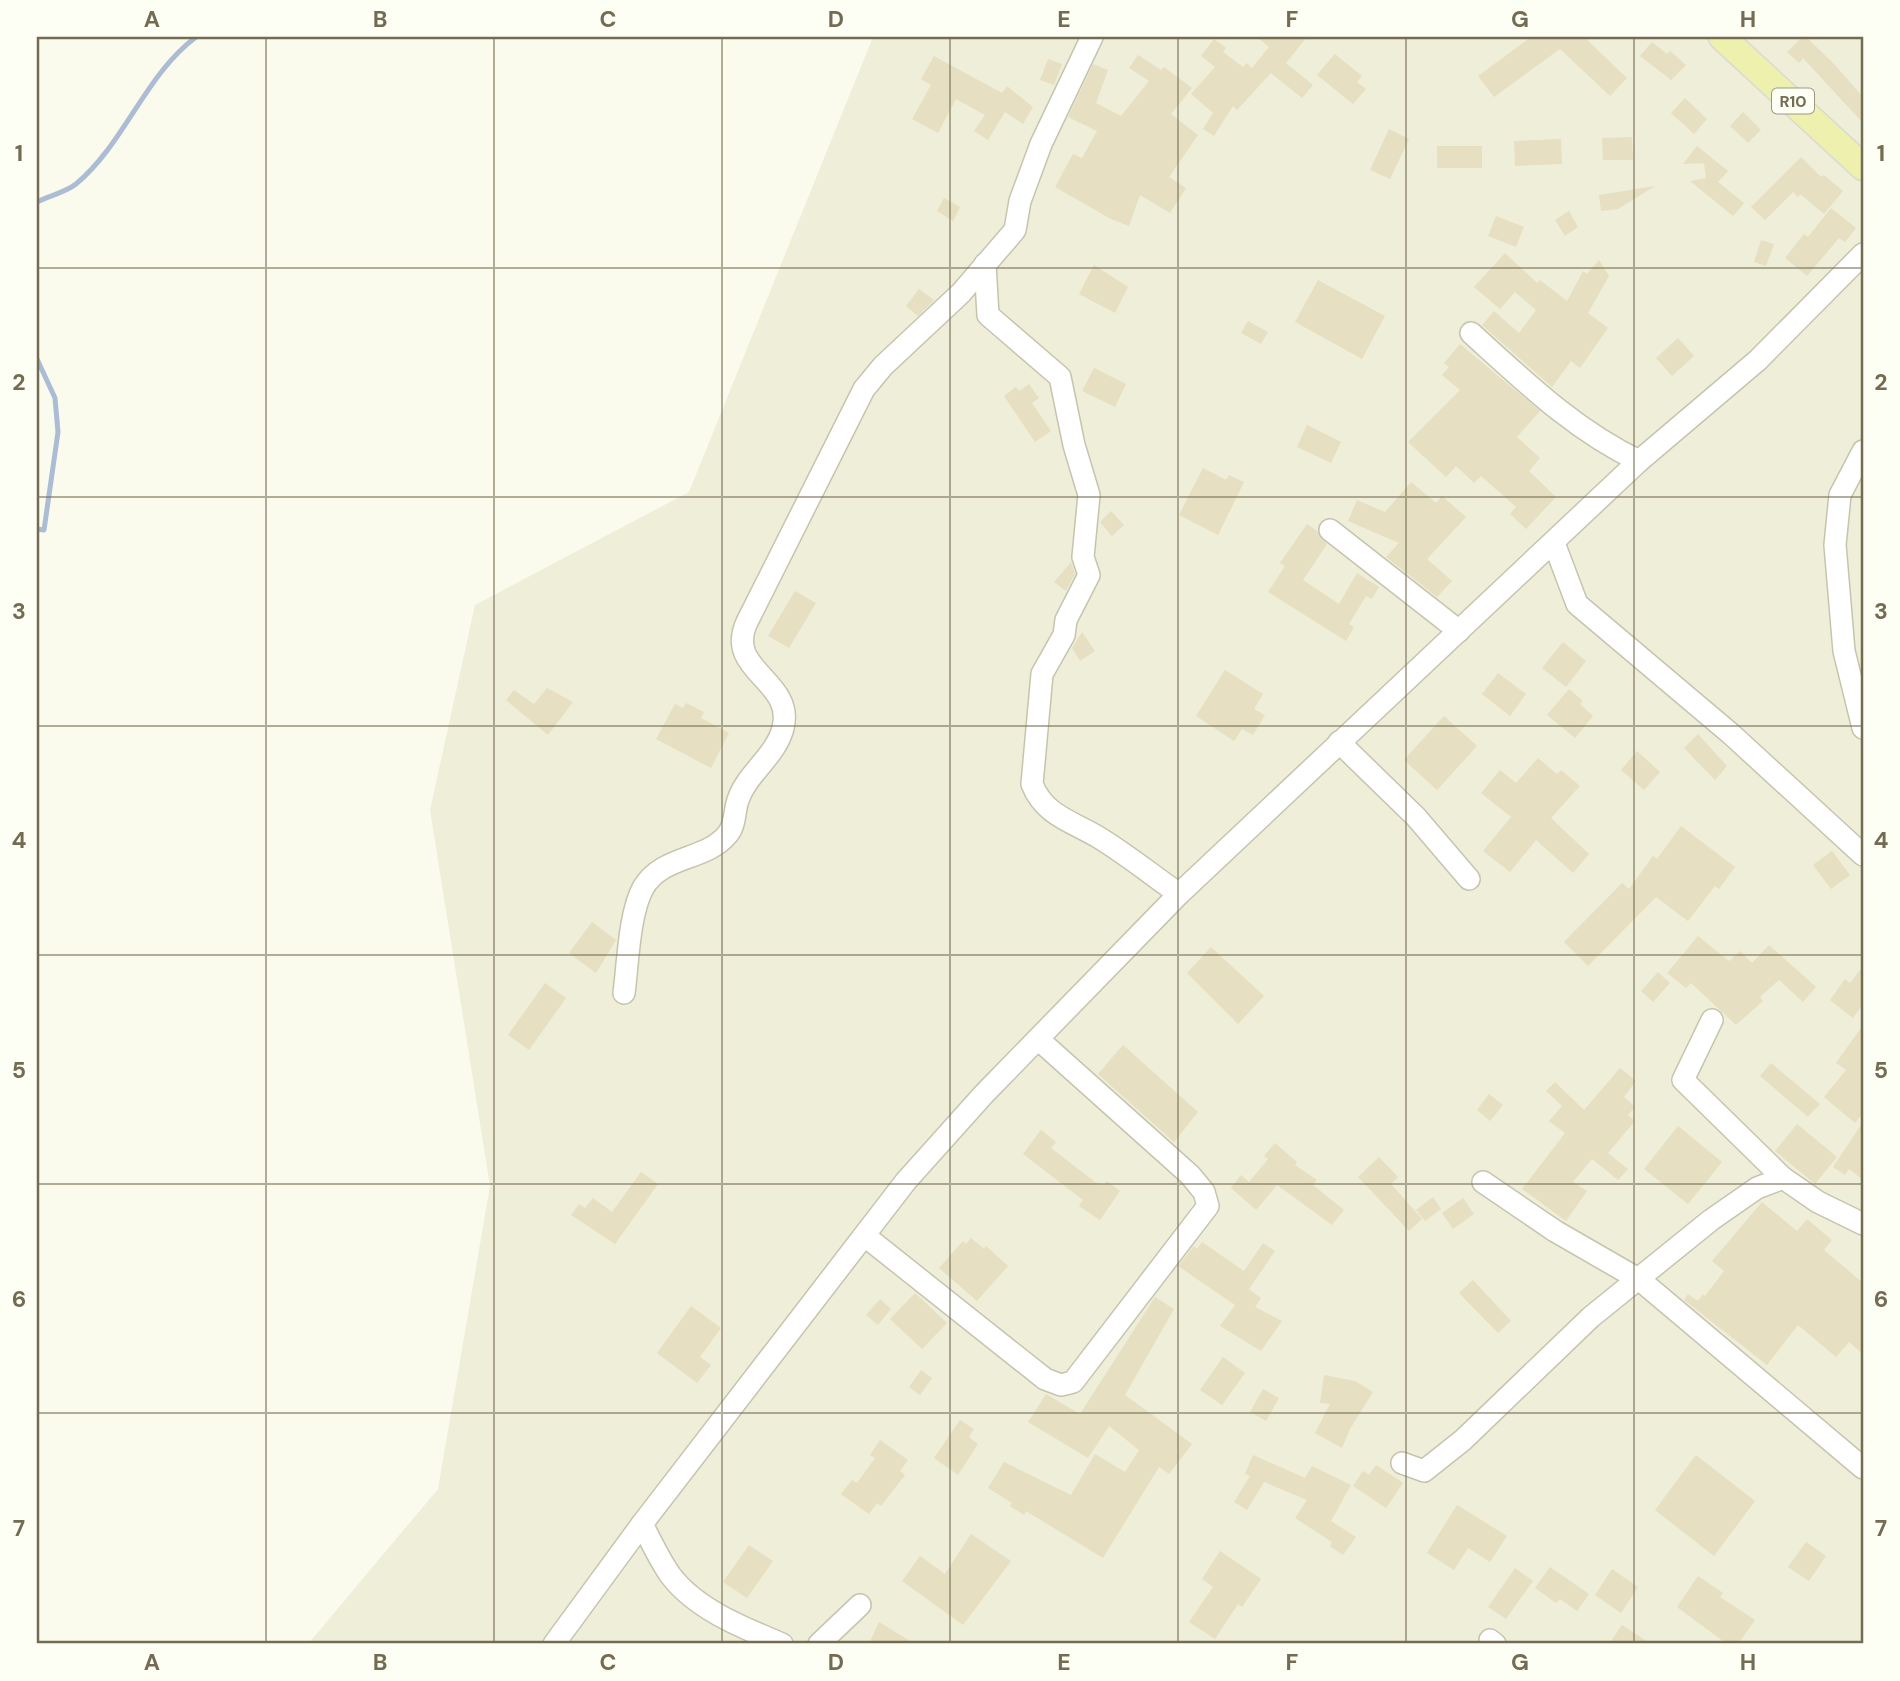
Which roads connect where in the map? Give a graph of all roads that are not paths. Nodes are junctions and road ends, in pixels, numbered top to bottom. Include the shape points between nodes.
1 (1092, 37) edge
2 (1722, 37) edge
3 (1863, 167) edge
4 (1863, 254) edge
5 (985, 264) junction
6 (1471, 333) dead end
7 (1863, 451) edge
8 (1639, 461) junction
9 (1331, 530) dead end
10 (1554, 542) junction
11 (1460, 631) junction
12 (1863, 728) edge
13 (1339, 743) junction
14 (1863, 855) edge
15 (1469, 879) dead end
16 (1179, 894) junction
17 (624, 993) dead end
18 (1712, 1020) dead end
19 (1038, 1039) junction
20 (1783, 1178) junction
21 (1483, 1182) dead end
22 (1863, 1224) edge
23 (865, 1236) junction
24 (1640, 1280) junction
25 (1402, 1463) dead end
26 (1863, 1468) edge
27 (642, 1524) junction
28 (860, 1605) dead end
29 (554, 1644) edge
30 (782, 1644) edge
31 (819, 1644) edge

1 - 5 street via 1041,144 1014,230
2 - 3 main road, R10
4 - 8 street via 1758,360
5 - 16 street via 988,315 1060,377 1089,495 1083,557 1089,575 1042,674 1031,784 1036,796 1059,818 1097,837
5 - 17 street via 939,316 883,366 852,410 741,635 747,660 770,683 784,708 779,740 738,799 728,835 659,870 643,889
6 - 8 street via 1561,413
7 - 12 street via 1840,495 1835,545 1844,651
8 - 10 street
9 - 11 street
10 - 11 street
10 - 14 street via 1577,604 1731,734
11 - 13 street
13 - 15 street via 1416,817
13 - 16 street
16 - 19 street
18 - 20 street via 1683,1080
19 - 23 street via 906,1181
19 - 23 street via 1190,1175 1204,1192 1208,1206 1073,1382 1061,1385 1045,1379
20 - 22 street
20 - 24 street via 1742,1198
21 - 24 street
23 - 27 street
24 - 25 street via 1591,1317 1463,1440 1424,1471
24 - 26 street
27 - 29 street
27 - 30 street via 672,1577 702,1604
28 - 31 street

